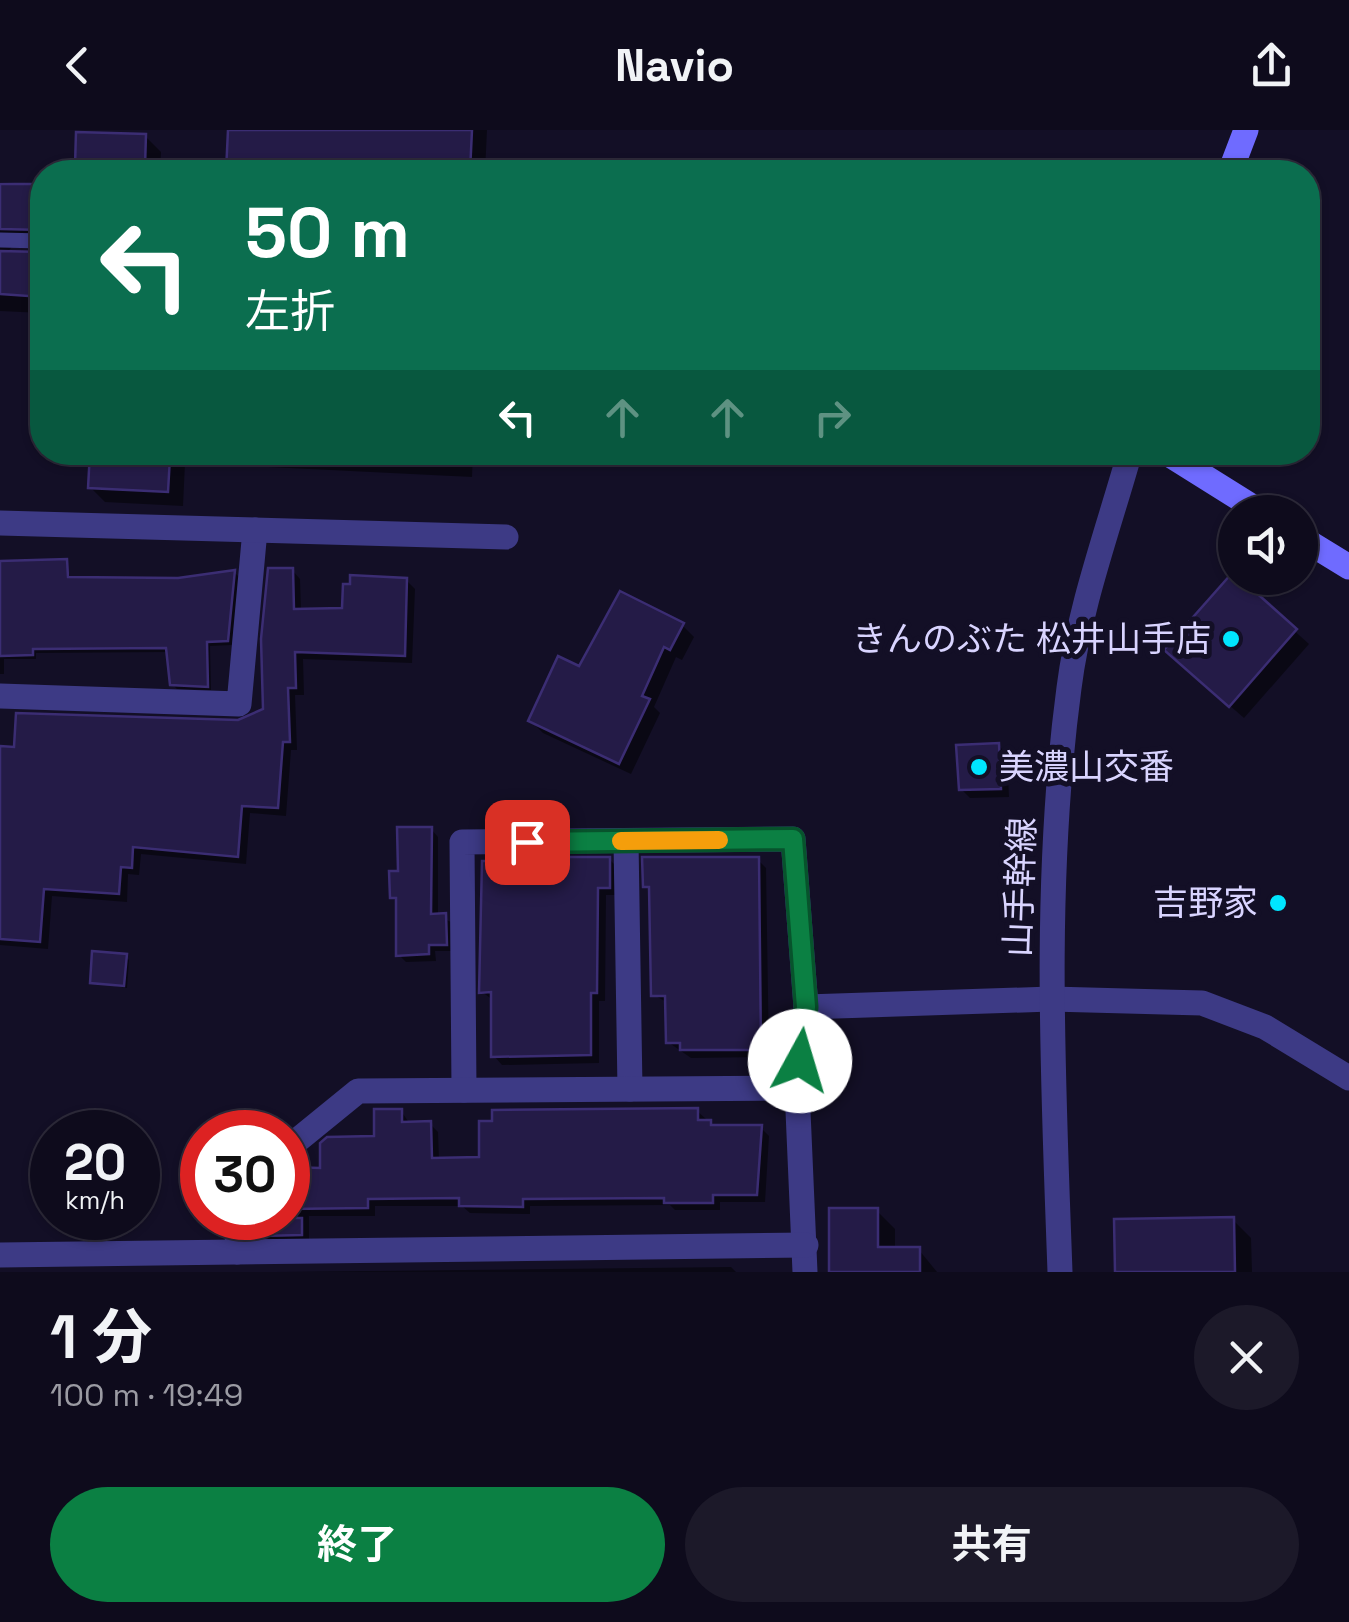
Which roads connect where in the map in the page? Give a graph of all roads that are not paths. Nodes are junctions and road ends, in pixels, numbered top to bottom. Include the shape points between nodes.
1 (1246, 130) edge
2 (1235, 160) edge
3 (0, 240) edge
4 (30, 241) edge
5 (1127, 465) edge
6 (1186, 465) edge
7 (1234, 495) edge
8 (0, 523) edge
9 (254, 530) junction
10 (506, 537) dead end
11 (1318, 548) edge
12 (1349, 567) edge
13 (0, 696) edge
14 (626, 841) junction
15 (1051, 999) junction
16 (806, 1007) junction
17 (1349, 1078) edge
18 (798, 1088) junction
19 (630, 1089) junction
20 (464, 1090) junction
21 (310, 1130) edge
22 (237, 1240) edge
23 (806, 1245) junction
24 (237, 1252) junction
25 (0, 1255) edge
26 (806, 1272) edge
27 (1060, 1272) edge

1 - 2 main road
3 - 4 lane
5 - 15 street, 山手幹線 via 1069,687 1053,863
6 - 7 main road
8 - 9 street
9 - 10 street
9 - 13 street via 239,704
11 - 12 main road
14 - 16 street via 793,839
14 - 19 street
14 - 20 street via 462,842
15 - 16 street
15 - 17 street via 1202,1003 1265,1027
15 - 27 street, 山手幹線
16 - 18 street
18 - 19 street
18 - 23 street
19 - 20 street
20 - 21 street via 358,1091
22 - 24 street
23 - 24 street
23 - 26 street
24 - 25 street

